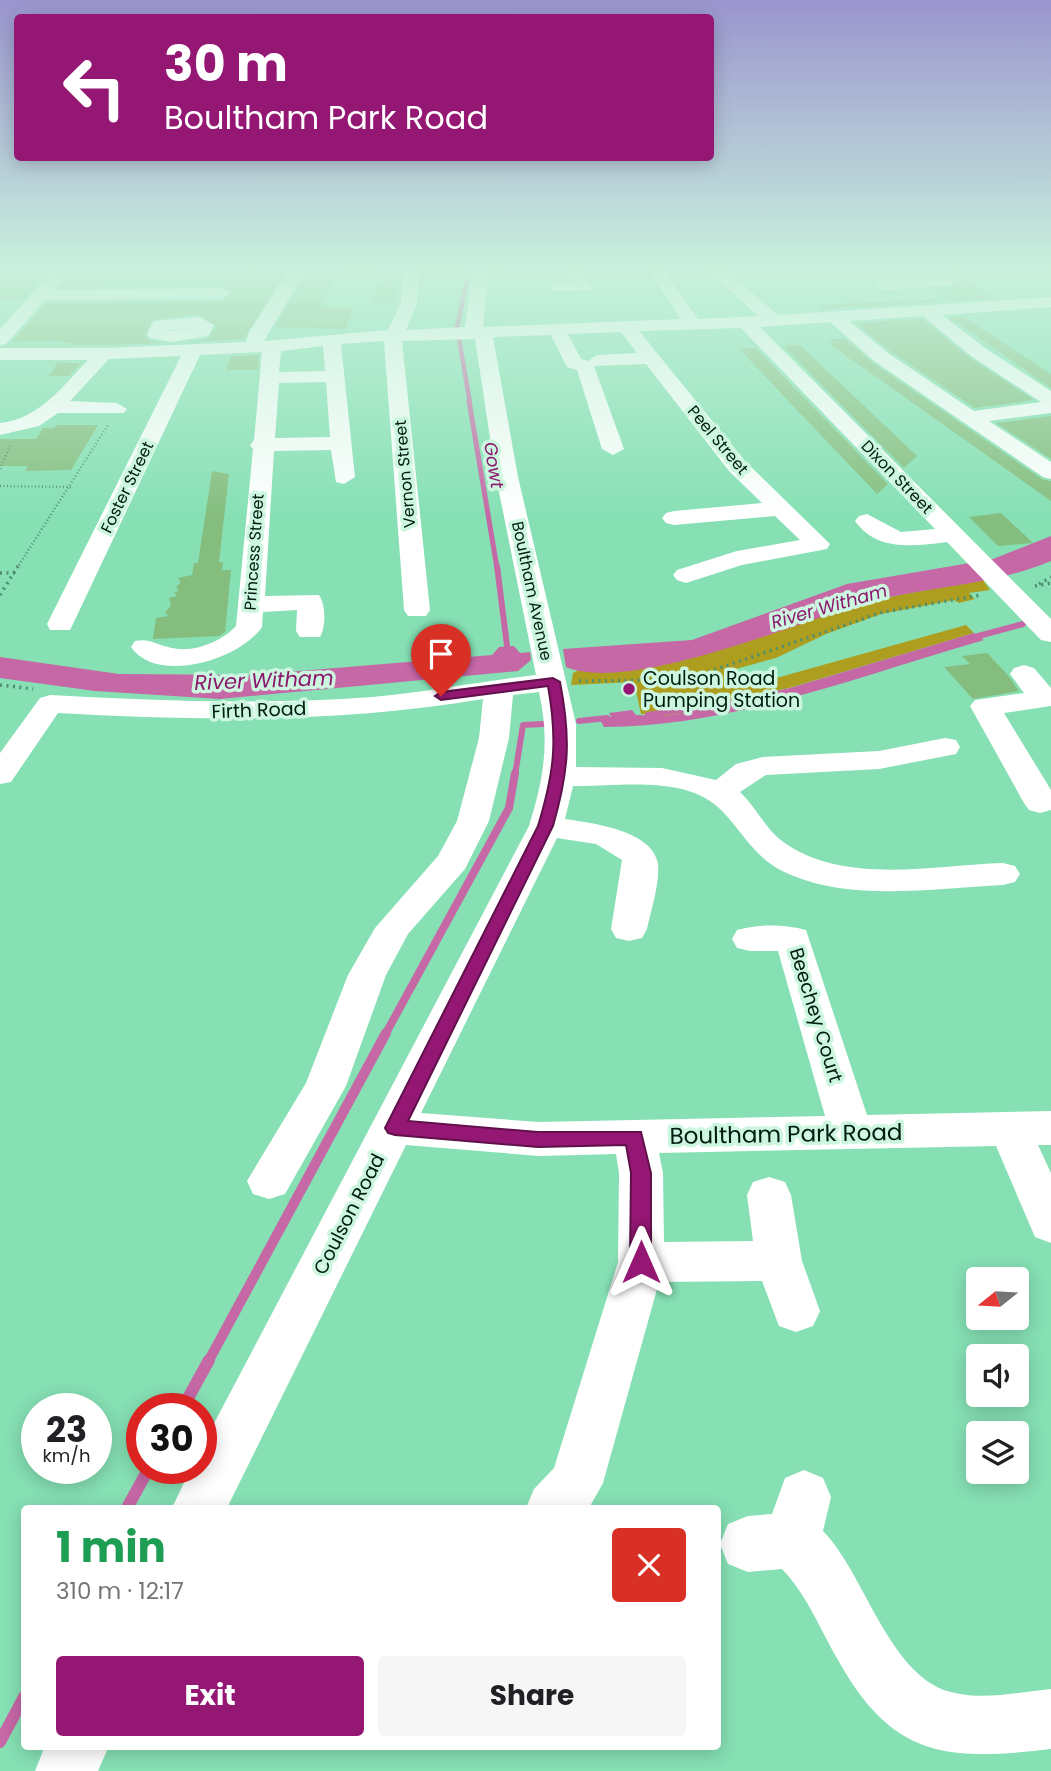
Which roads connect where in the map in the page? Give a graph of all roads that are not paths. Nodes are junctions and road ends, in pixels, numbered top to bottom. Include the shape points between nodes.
1 (104, 354) joint
2 (191, 354) edge
3 (264, 354) edge
4 (333, 354) edge
5 (394, 354) edge
6 (481, 354) edge
7 (569, 354) edge
8 (646, 354) edge
9 (776, 354) edge
10 (877, 354) edge
11 (980, 354) edge
12 (0, 355) edge
13 (650, 358) junction
14 (597, 361) dead end
15 (335, 376) junction
16 (268, 378) junction
17 (1048, 404) edge
18 (53, 407) junction
19 (117, 409) road end
20 (971, 417) junction
21 (9, 431) edge
22 (340, 443) junction
23 (261, 445) junction
24 (613, 449) dead end
25 (1051, 472) edge
26 (344, 477) dead end
27 (783, 508) junction
28 (674, 518) dead end
29 (867, 521) dead end
30 (952, 534) junction
31 (686, 575) dead end
32 (250, 605) junction
33 (417, 610) dead end
34 (60, 624) dead end
35 (310, 631) dead end
36 (1051, 634) edge
37 (145, 647) dead end
38 (1024, 674) dead end
39 (553, 682) junction
40 (491, 688) junction
41 (952, 745) dead end
42 (0, 775) edge
43 (560, 776) junction
44 (719, 793) junction
45 (1047, 807) edge
46 (546, 826) junction
47 (1003, 874) dead end
48 (629, 929) dead end
49 (750, 939) dead end
50 (395, 1128) junction
51 (1030, 1128) edge
52 (851, 1133) junction
53 (634, 1138) junction
54 (269, 1181) dead end
55 (769, 1195) dead end
56 (1051, 1224) edge
57 (779, 1261) junction
58 (641, 1262) junction
59 (796, 1311) dead end
60 (201, 1505) edge
61 (556, 1505) edge
62 (782, 1527) dead end
63 (1051, 1719) edge
64 (76, 1750) edge
65 (66, 1771) edge

1 - 12 street
1 - 18 street
2 - 34 street, Foster Street
3 - 16 street, Princess Street
4 - 15 street
5 - 33 street, Vernon Street
6 - 39 street, Boultham Avenue
7 - 24 street via 574,363 585,366
8 - 13 street, Peel Street
9 - 30 street, Dixon Street
10 - 20 street
11 - 17 street
13 - 14 street
13 - 27 street, Peel Street via 737,466
15 - 16 street
15 - 22 street
16 - 23 street, Princess Street
17 - 20 street
18 - 19 street
18 - 21 street
20 - 25 street
22 - 23 street
22 - 26 street
23 - 32 street, Princess Street
27 - 28 street
27 - 31 street, Peel Street via 818,544 737,558
29 - 30 street via 895,541
30 - 36 street, Dixon Street via 972,554 992,589
32 - 35 street via 310,601
32 - 37 street, Princess Street via 249,627 243,636 221,648 169,656
38 - 45 street via 1045,699 985,706
39 - 40 street, Firth Road
39 - 43 street, Coulson Road via 561,724
40 - 42 street, Firth Road via 418,701 291,710 200,712 50,704
40 - 54 street via 494,738 473,821 453,861 394,928 367,975 325,1086
41 - 44 street via 879,760 763,766 747,771
43 - 44 street via 674,781
43 - 46 street, Coulson Road
44 - 47 street via 769,847 808,868 863,877 953,860
46 - 48 street via 605,835 638,855 641,866
46 - 50 street, Coulson Road
49 - 52 street, Beechey Court via 793,939
50 - 53 street, Boultham Park Road via 538,1139
50 - 60 street, Coulson Road
51 - 52 street, Boultham Park Road
51 - 56 street
52 - 53 street, Boultham Park Road
53 - 58 street via 641,1173
55 - 57 street
57 - 58 street
57 - 59 street
58 - 61 street via 576,1483
62 - 63 street via 819,1569 868,1660 893,1689 922,1711 953,1724 990,1726
64 - 65 street

